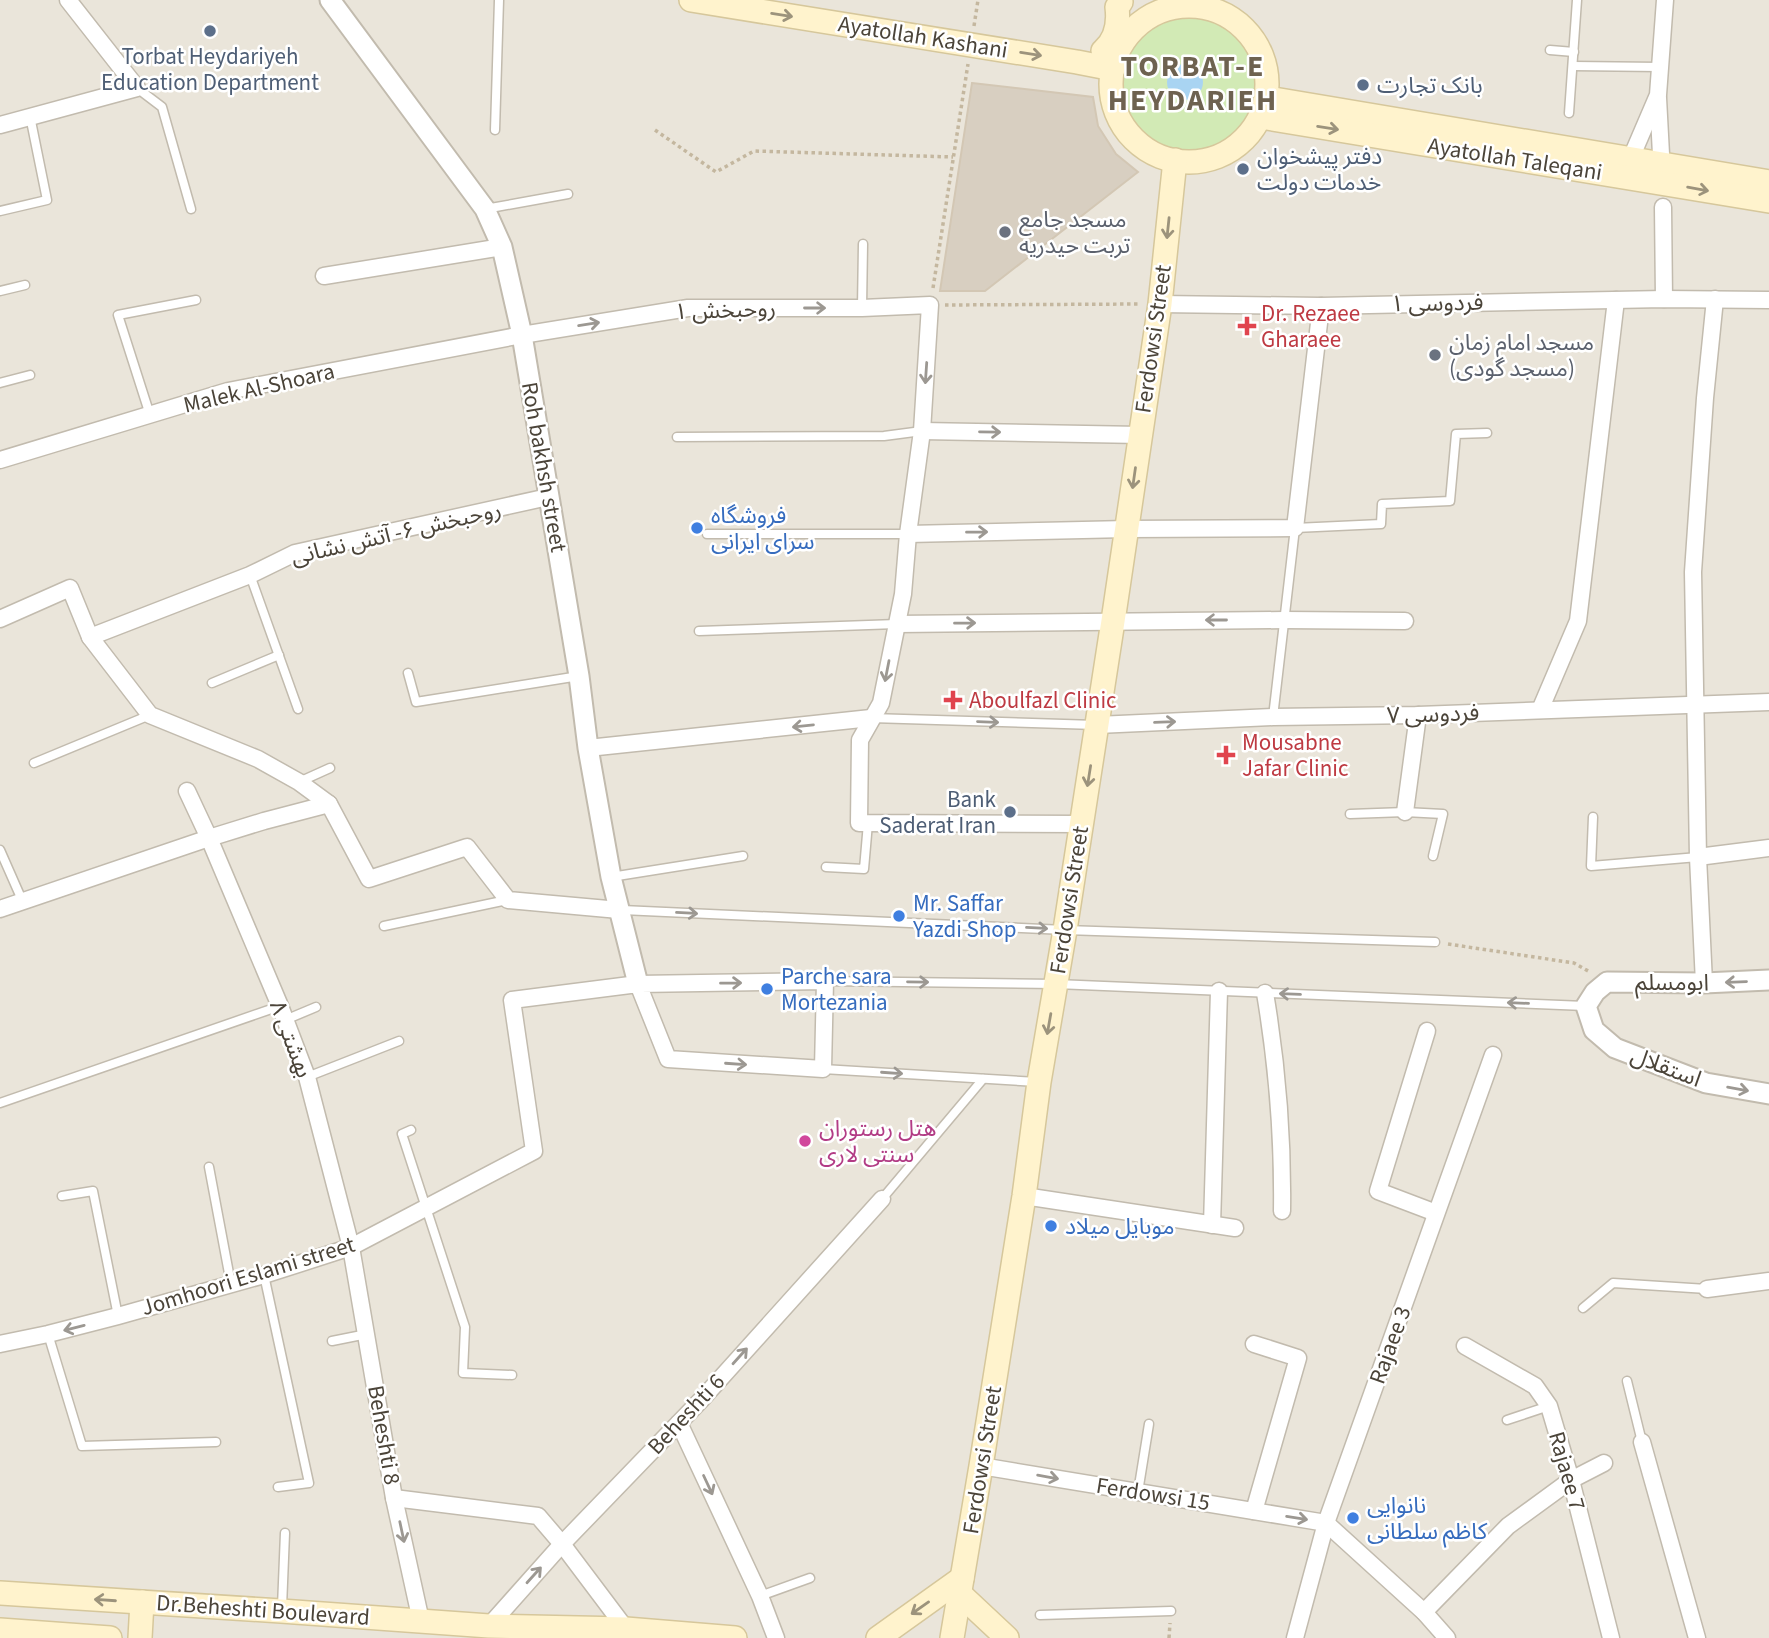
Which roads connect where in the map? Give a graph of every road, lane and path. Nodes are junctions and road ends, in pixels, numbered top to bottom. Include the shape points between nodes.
1 (68, 0) edge
2 (330, 0) edge
3 (499, 0) edge
4 (691, 0) edge
5 (978, 0) edge
6 (1577, 0) edge
7 (1665, 0) edge
8 (1120, 1) edge
9 (1208, 4) edge
10 (1140, 23) junction
11 (971, 44) junction
12 (1550, 50) dead end
13 (1574, 52) junction
14 (1077, 62) junction
15 (1573, 66) junction
16 (1660, 67) junction
17 (1113, 69) junction
18 (137, 88) junction
19 (1658, 95) junction
20 (1264, 108) junction
21 (1569, 113) dead end
22 (30, 116) junction
23 (0, 125) edge
24 (495, 130) dead end
25 (655, 130) dead end
26 (954, 157) junction
27 (1631, 158) junction
28 (1175, 160) junction
29 (1662, 173) junction
30 (1769, 182) edge
31 (568, 194) dead end
32 (1769, 201) edge
33 (1663, 207) dead end
34 (191, 209) dead end
35 (485, 209) junction
36 (0, 211) edge
37 (863, 244) dead end
38 (502, 247) junction
39 (324, 276) dead end
40 (25, 285) dead end
41 (0, 291) edge
42 (1664, 299) junction
43 (1715, 299) junction
44 (196, 300) dead end
45 (1616, 300) junction
46 (1769, 300) edge
47 (1160, 304) junction
48 (930, 305) junction
49 (1321, 306) junction
50 (863, 309) junction
51 (522, 335) junction
52 (30, 375) dead end
53 (0, 383) edge
54 (150, 415) junction
55 (922, 431) junction
56 (1487, 433) dead end
57 (1140, 435) junction
58 (677, 438) dead end
59 (0, 460) edge
60 (548, 497) junction
61 (1295, 528) junction
62 (1127, 529) junction
63 (707, 534) dead end
64 (908, 534) junction
65 (250, 575) junction
66 (0, 619) edge
67 (1284, 620) junction
68 (1113, 621) junction
69 (1405, 621) dead end
70 (897, 624) junction
71 (699, 631) dead end
72 (90, 637) junction
73 (279, 655) junction
74 (408, 673) dead end
75 (579, 676) junction
76 (212, 683) dead end
77 (1769, 702) edge
78 (1695, 705) junction
79 (298, 709) dead end
80 (1540, 710) junction
81 (150, 715) junction
82 (1418, 715) junction
83 (1273, 717) junction
84 (871, 718) junction
85 (1097, 725) junction
86 (588, 748) junction
87 (34, 763) dead end
88 (330, 768) dead end
89 (299, 782) junction
90 (187, 791) dead end
91 (329, 804) junction
92 (1405, 812) junction
93 (1350, 814) dead end
94 (1593, 817) dead end
95 (868, 823) junction
96 (1081, 824) junction
97 (209, 838) junction
98 (1769, 848) edge
99 (0, 850) edge
100 (743, 856) dead end
101 (1433, 856) dead end
102 (1698, 857) junction
103 (826, 867) dead end
104 (611, 877) junction
105 (22, 900) junction
106 (508, 900) junction
107 (0, 909) edge
108 (619, 910) junction
109 (384, 926) dead end
110 (1065, 930) junction
111 (1436, 942) joint
112 (1769, 980) edge
113 (825, 981) junction
114 (1607, 982) junction
115 (1704, 983) junction
116 (638, 984) junction
117 (1056, 984) junction
118 (1219, 991) junction
119 (1265, 993) junction
120 (1586, 1006) junction
121 (316, 1007) dead end
122 (282, 1013) junction
123 (1427, 1031) dead end
124 (400, 1041) dead end
125 (1493, 1055) dead end
126 (823, 1069) junction
127 (307, 1077) junction
128 (983, 1079) junction
129 (1039, 1082) junction
130 (1769, 1094) edge
131 (0, 1103) edge
132 (411, 1129) dead end
133 (209, 1167) dead end
134 (62, 1196) dead end
135 (1024, 1196) junction
136 (882, 1199) joint
137 (426, 1209) junction
138 (1282, 1211) dead end
139 (1436, 1213) junction
140 (1212, 1225) junction
141 (1235, 1228) dead end
142 (351, 1247) junction
143 (264, 1275) junction
144 (1769, 1281) edge
145 (231, 1284) junction
146 (1707, 1289) joint
147 (1583, 1308) dead end
148 (117, 1316) junction
149 (48, 1334) junction
150 (367, 1334) junction
151 (332, 1341) dead end
152 (0, 1344) edge
153 (1254, 1344) dead end
154 (1465, 1346) dead end
155 (512, 1375) dead end
156 (1627, 1381) dead end
157 (1549, 1406) junction
158 (1507, 1420) dead end
159 (678, 1423) junction
160 (1149, 1424) dead end
161 (1642, 1442) joint
162 (216, 1443) dead end
163 (1604, 1463) dead end
164 (981, 1466) junction
165 (1571, 1480) junction
166 (278, 1487) dead end
167 (1138, 1492) junction
168 (394, 1498) junction
169 (1254, 1511) junction
170 (1326, 1523) junction
171 (285, 1533) dead end
172 (562, 1544) junction
173 (810, 1578) dead end
174 (961, 1586) junction
175 (0, 1593) edge
176 (760, 1596) junction
177 (142, 1602) junction
178 (281, 1611) junction
179 (1171, 1611) dead end
180 (1424, 1612) junction
181 (1040, 1615) dead end
182 (421, 1621) junction
183 (489, 1626) junction
184 (626, 1629) junction
185 (0, 1630) edge
186 (110, 1638) edge
187 (140, 1638) edge
188 (735, 1638) edge
189 (776, 1638) edge
190 (878, 1638) edge
191 (953, 1638) edge
192 (1007, 1638) edge
193 (1295, 1638) edge
194 (1447, 1638) edge
195 (1611, 1638) edge
196 (1697, 1638) edge

1 - 18 street
2 - 35 street, Roh bakhsh street
3 - 24 lane
4 -> 11 main road, Ayatollah Kashani
5 - 11 path
6 - 13 lane
7 - 16 street
8 - 10 main road
8 - 14 main road via 1111,43
9 - 10 main road via 1160,11
9 - 20 main road via 1234,19 1254,40 1266,66
10 - 17 main road via 1127,36
11 -> 14 main road, Ayatollah Kashani
11 - 26 path
12 - 13 lane
13 - 15 lane
14 - 17 main road, Ayatollah Kashani
15 - 16 lane
15 - 21 lane
16 - 19 street
17 - 28 main road via 1111,88 1123,124 1150,151
18 - 22 street
18 - 34 lane via 162,107
19 - 27 street
19 - 29 street
20 - 27 main road, Ayatollah Taleqani
20 - 28 main road via 1249,135 1228,152 1202,161
20 -> 29 main road, Ayatollah Taleqani
22 - 23 street
22 - 36 lane via 47,200
25 - 26 path via 716,172 754,151
26 - 48 path
27 - 29 main road, Ayatollah Taleqani
28 -> 47 main road, Ferdowsi Street
29 - 30 main road, Ayatollah Taleqani
29 -> 32 main road, Ayatollah Taleqani
31 - 35 lane
33 - 42 street
35 - 38 street, Roh bakhsh street
37 - 50 lane
38 - 39 street
38 - 51 street, Roh bakhsh street
40 - 41 lane
42 - 43 street, فردوسی ۱
42 - 45 street, فردوسی ۱
43 - 46 street, فردوسی ۱
43 - 78 street via 1693,572
44 - 54 lane via 118,315
45 - 49 street, فردوسی ۱
45 - 80 street via 1578,621
47 - 48 path
47 - 49 street, فردوسی ۱
47 - 57 main road, Ferdowsi Street
48 - 50 street, روحبخش ۱
48 -> 55 street
49 - 61 street
51 -> 50 street, روحبخش ۱ via 688,309
51 - 54 street, Malek Al-Shoara via 228,391
51 - 60 street, Roh bakhsh street
52 - 53 lane
54 - 59 street, Malek Al-Shoara
55 -> 57 street
55 - 58 lane via 884,436
55 - 64 street
56 - 61 lane via 1456,434 1450,501 1382,504 1381,524
57 -> 62 main road, Ferdowsi Street
60 - 65 street, روحبخش ۶- آتش نشانی via 295,553
60 - 75 street, Roh bakhsh street
61 - 62 street
61 - 67 lane
64 -> 62 street
62 - 68 main road, Ferdowsi Street
63 - 64 lane
64 - 70 street
65 - 72 street, روحبخش ۶- آتش نشانی
65 - 73 lane
66 - 72 street via 70,588
67 -> 68 street
67 - 69 street
67 - 83 lane
70 -> 68 street
68 - 85 main road, Ferdowsi Street
70 - 71 lane
70 -> 84 street via 881,703
72 - 81 street
73 - 76 lane
73 - 79 lane
74 - 75 lane via 416,702
75 - 86 street, Roh bakhsh street
77 - 78 street, فردوسی ۷
78 - 80 street, فردوسی ۷
78 - 102 street
80 - 82 street, فردوسی ۷
81 - 87 lane
81 - 89 street via 258,759
82 - 83 street, فردوسی ۷
82 - 92 street
85 -> 83 street, فردوسی ۷
84 -> 85 lane
84 -> 86 street
84 - 95 street via 860,740 859,823
85 -> 96 main road, Ferdowsi Street
86 - 104 street, Roh bakhsh street
88 - 89 lane
89 - 91 street
90 - 97 street, بهشتی ۸
91 - 97 street
91 - 106 street via 369,879 467,847
92 - 93 lane
92 - 101 lane via 1443,814
94 - 102 lane via 1591,866
95 - 96 street
95 - 103 lane via 864,869
96 - 110 main road, Ferdowsi Street
97 - 105 street
97 - 122 street, بهشتی ۸
98 - 102 street
99 - 105 lane
100 - 104 lane
102 - 115 street
104 - 108 street, Roh bakhsh street
105 - 107 street
106 - 108 street
106 - 109 lane
108 -> 110 lane
108 - 116 street, Roh bakhsh street
110 - 111 lane
110 - 117 main road, Ferdowsi Street
111 - 114 path via 1574,963
112 -> 115 street, ابومسلم
116 -> 113 street
113 -> 117 lane
113 - 126 street
114 - 115 street, ابومسلم
114 - 120 street, ابومسلم
116 -> 126 street via 668,1059
116 - 137 street, Jomhoori Eslami street via 512,1000 534,1151
117 - 118 lane
117 -> 129 main road, Ferdowsi Street
118 - 119 lane
118 - 140 street
120 -> 119 lane
119 - 138 street via 1274,1046
120 -> 130 street, استقلال via 1594,1030 1615,1048 1706,1083
121 - 122 lane
122 - 127 street, بهشتی ۸
122 - 131 lane
123 - 139 street via 1378,1191
124 - 127 lane
125 - 139 street, Rajaee 3
126 -> 128 lane
127 - 142 street, بهشتی ۸
128 - 129 lane
128 - 136 lane
129 - 135 main road, Ferdowsi Street
132 - 137 lane via 401,1134
133 - 145 lane
134 - 148 lane via 93,1191
135 - 140 street
135 - 164 main road, Ferdowsi Street
159 -> 136 street, Beheshti 6
137 - 142 street, Jomhoori Eslami street
137 - 155 lane via 465,1327 463,1373
139 - 170 street, Rajaee 3
140 - 141 street
142 - 143 street, Jomhoori Eslami street
142 - 150 street, Beheshti 8
143 - 145 street, Jomhoori Eslami street
143 - 166 lane via 309,1483
144 - 146 street
145 - 148 street, Jomhoori Eslami street
146 - 147 lane via 1613,1283
148 -> 149 street, Jomhoori Eslami street
149 - 152 street, Jomhoori Eslami street
149 - 162 lane via 82,1446
150 - 151 lane
150 - 168 street, Beheshti 8
153 - 169 street via 1298,1358
154 - 157 street, Rajaee 7 via 1535,1386
156 - 161 lane
157 - 158 lane
157 - 165 street, Rajaee 7
159 - 172 street, Beheshti 6
159 -> 176 street
160 - 167 lane
161 - 196 street
163 - 165 street
164 -> 167 street, Ferdowsi 15
164 - 174 main road, Ferdowsi Street
165 - 180 street via 1508,1526
165 - 195 street, Rajaee 7
167 - 169 street, Ferdowsi 15
168 - 172 street via 538,1516
168 -> 182 street, Beheshti 8
169 -> 170 street, Ferdowsi 15
170 - 180 street
170 - 193 street, Rajaee 3
171 - 178 lane
183 -> 172 street, Beheshti 6
172 - 184 street
173 - 176 lane
174 -> 190 main road
174 - 191 main road, Ferdowsi Street
174 - 192 main road
177 -> 175 main road, Dr.Beheshti Boulevard
176 - 189 street
177 - 178 main road, Dr.Beheshti Boulevard
177 - 187 main road
178 - 182 main road, Dr.Beheshti Boulevard
179 - 181 lane
180 - 194 street
182 - 183 main road, Dr.Beheshti Boulevard
183 - 184 main road, Dr.Beheshti Boulevard
184 - 188 main road, Dr.Beheshti Boulevard
185 - 186 main road

